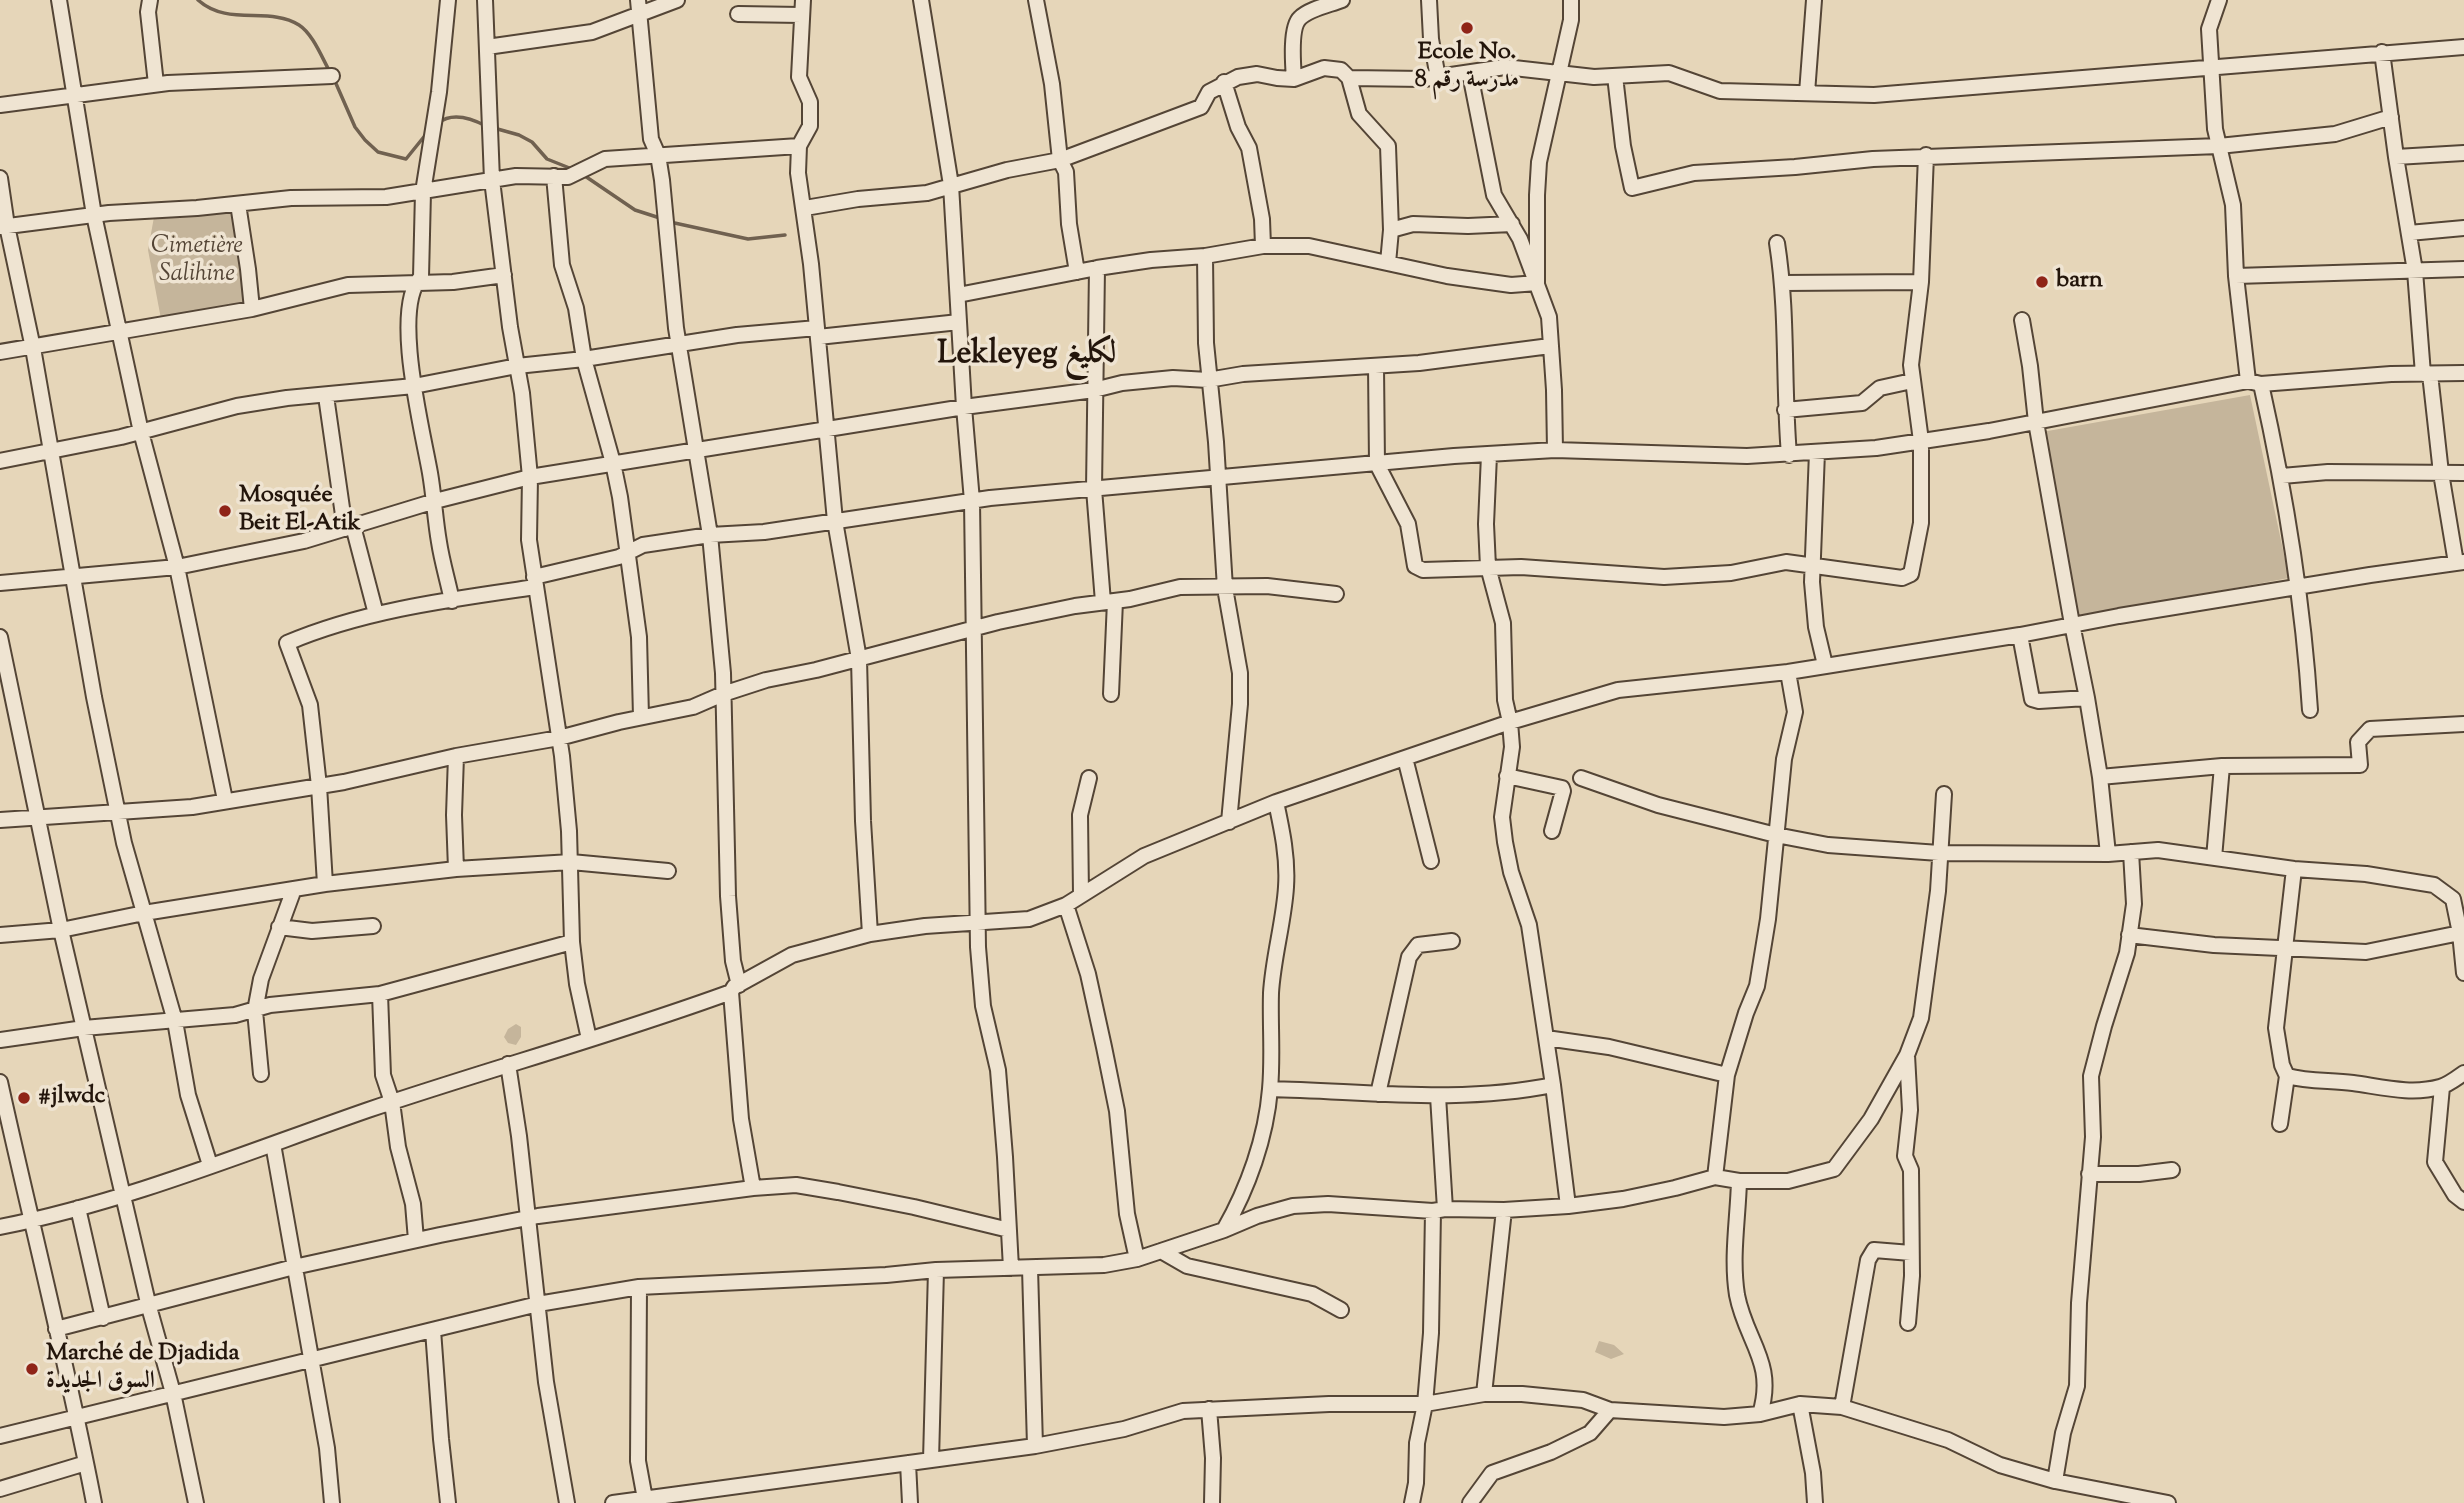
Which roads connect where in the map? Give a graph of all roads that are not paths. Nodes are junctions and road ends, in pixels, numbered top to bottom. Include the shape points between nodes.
1 (59, 0) edge
2 (150, 0) edge
3 (448, 0) edge
4 (485, 0) edge
5 (638, 0) edge
6 (654, 0) edge
7 (677, 0) edge
8 (921, 0) edge
9 (1036, 0) edge
10 (1342, 0) edge
11 (1429, 0) edge
12 (1571, 0) edge
13 (1814, 0) edge
14 (2219, 0) edge
15 (1311, 5) edge
16 (802, 7) edge
17 (738, 14) dead end
18 (639, 15) junction
19 (487, 47) junction
20 (2464, 47) edge
21 (2382, 52) junction
22 (2211, 67) junction
23 (1559, 72) junction
24 (1470, 74) junction
25 (332, 75) dead end
26 (1615, 76) junction
27 (1349, 78) junction
28 (1438, 78) junction
29 (1294, 79) junction
30 (1224, 82) junction
31 (156, 84) junction
32 (1807, 93) junction
33 (75, 94) junction
34 (0, 105) edge
35 (2391, 117) junction
36 (799, 146) junction
37 (2219, 146) junction
38 (2464, 153) edge
39 (658, 155) junction
40 (1926, 155) junction
41 (2396, 157) junction
42 (1060, 160) junction
43 (554, 176) junction
44 (0, 178) edge
45 (492, 180) junction
46 (951, 185) junction
47 (423, 192) junction
48 (238, 204) junction
49 (805, 208) junction
50 (94, 215) junction
51 (1512, 224) junction
52 (3, 226) edge
53 (2464, 228) edge
54 (1391, 230) junction
55 (2409, 233) junction
56 (1777, 243) dead end
57 (1264, 246) junction
58 (1205, 256) junction
59 (1388, 263) junction
60 (1097, 268) junction
61 (2464, 270) edge
62 (2416, 271) junction
63 (1077, 272) junction
64 (504, 275) junction
65 (2236, 276) junction
66 (1921, 282) junction
67 (415, 283) junction
68 (1536, 283) junction
69 (1783, 283) junction
70 (958, 295) junction
71 (251, 309) junction
72 (2022, 320) dead end
73 (960, 322) junction
74 (120, 332) junction
75 (818, 333) junction
76 (678, 343) junction
77 (1550, 345) junction
78 (33, 348) junction
79 (0, 352) edge
80 (584, 359) junction
81 (517, 366) junction
82 (1376, 366) junction
83 (2464, 373) edge
84 (2427, 374) junction
85 (1208, 380) junction
86 (1912, 381) junction
87 (2255, 382) junction
88 (414, 386) junction
89 (1094, 390) junction
90 (326, 396) junction
91 (964, 407) junction
92 (1785, 410) junction
93 (2036, 422) junction
94 (826, 430) junction
95 (141, 432) junction
96 (1921, 441) junction
97 (697, 449) junction
98 (1555, 450) junction
99 (50, 452) junction
100 (1817, 452) junction
101 (1489, 455) junction
102 (1789, 455) junction
103 (0, 461) edge
104 (612, 463) junction
105 (1377, 464) junction
106 (2441, 472) junction
107 (2464, 473) edge
108 (2282, 475) junction
109 (530, 477) junction
110 (1219, 477) junction
111 (1094, 489) junction
112 (435, 501) junction
113 (972, 501) junction
114 (835, 521) junction
115 (349, 527) junction
116 (710, 536) junction
117 (629, 553) junction
118 (2460, 563) edge
119 (1811, 566) junction
120 (177, 567) junction
121 (1488, 567) junction
122 (72, 578) junction
123 (535, 582) junction
124 (0, 583) edge
125 (2299, 587) junction
126 (1225, 588) junction
127 (1336, 594) dead end
128 (452, 601) junction
129 (1109, 602) junction
130 (376, 614) junction
131 (2072, 624) junction
132 (974, 629) junction
133 (2020, 635) junction
134 (0, 637) edge
135 (859, 659) junction
136 (1825, 665) junction
137 (1788, 672) junction
138 (723, 694) junction
139 (1111, 694) dead end
140 (2088, 698) junction
141 (2310, 710) dead end
142 (641, 717) junction
143 (1510, 722) junction
144 (2464, 724) edge
145 (559, 738) junction
146 (456, 756) junction
147 (1405, 758) junction
148 (2222, 766) junction
149 (1507, 776) junction
150 (1089, 778) dead end
151 (1581, 778) dead end
152 (2100, 778) junction
153 (320, 786) junction
154 (1944, 794) dead end
155 (225, 800) junction
156 (1276, 803) junction
157 (118, 813) junction
158 (37, 818) junction
159 (0, 820) edge
160 (1229, 822) junction
161 (1552, 831) dead end
162 (1776, 835) junction
163 (2131, 852) junction
164 (1939, 853) junction
165 (2108, 854) junction
166 (2214, 858) junction
167 (1431, 860) dead end
168 (571, 862) junction
169 (456, 869) junction
170 (2294, 869) junction
171 (668, 871) dead end
172 (325, 884) junction
173 (294, 889) junction
174 (1081, 895) junction
175 (1066, 905) junction
176 (144, 913) junction
177 (980, 922) junction
178 (373, 926) dead end
179 (279, 927) junction
180 (61, 930) junction
181 (2460, 933) junction
182 (870, 934) junction
183 (0, 935) edge
184 (2129, 935) junction
185 (1452, 941) dead end
186 (572, 942) junction
187 (2286, 948) junction
188 (2464, 973) edge
189 (735, 988) junction
190 (380, 994) junction
191 (255, 1011) junction
192 (175, 1021) junction
193 (84, 1028) junction
194 (1546, 1038) junction
195 (589, 1039) junction
196 (0, 1040) edge
197 (1907, 1055) junction
198 (508, 1064) junction
199 (261, 1073) dead end
200 (2464, 1073) edge
201 (1727, 1075) junction
202 (2287, 1076) junction
203 (0, 1082) edge
204 (1553, 1085) junction
205 (2442, 1087) junction
206 (1270, 1089) junction
207 (1378, 1094) junction
208 (1438, 1096) junction
209 (392, 1102) junction
210 (2280, 1124) dead end
211 (273, 1144) junction
212 (211, 1165) junction
213 (2172, 1170) dead end
214 (2089, 1174) junction
215 (1715, 1177) junction
216 (1739, 1181) junction
217 (753, 1188) junction
218 (123, 1195) junction
219 (2464, 1202) edge
220 (1568, 1206) junction
221 (78, 1208) junction
222 (1439, 1210) junction
223 (1504, 1210) junction
224 (529, 1218) junction
225 (30, 1221) junction
226 (0, 1227) edge
227 (1009, 1230) junction
228 (1224, 1230) junction
229 (416, 1240) junction
230 (1161, 1251) junction
231 (1911, 1253) junction
232 (1137, 1259) junction
233 (294, 1267) junction
234 (1011, 1268) junction
235 (1030, 1268) junction
236 (936, 1270) junction
237 (639, 1287) junction
238 (538, 1304) junction
239 (149, 1307) junction
240 (1341, 1310) dead end
241 (103, 1318) junction
242 (1908, 1323) dead end
243 (56, 1329) junction
244 (433, 1330) junction
245 (310, 1360) junction
246 (173, 1393) junction
247 (1485, 1394) junction
248 (1425, 1404) junction
249 (1800, 1404) junction
250 (1842, 1407) junction
251 (1209, 1409) junction
252 (1610, 1410) junction
253 (1760, 1414) junction
254 (78, 1417) junction
255 (0, 1436) edge
256 (1035, 1446) junction
257 (931, 1460) junction
258 (86, 1463) junction
259 (908, 1463) junction
260 (2055, 1481) junction
261 (0, 1489) edge
262 (645, 1499) junction
263 (2126, 1499) edge
264 (94, 1503) edge
265 (196, 1503) edge
266 (332, 1503) edge
267 (448, 1503) edge
268 (567, 1503) edge
269 (613, 1503) edge
270 (910, 1503) edge
271 (1212, 1503) edge
272 (1412, 1503) edge
273 (1470, 1503) edge
274 (1815, 1503) edge
275 (2168, 1503) edge

1 - 33 street
2 - 31 street
3 - 47 street
4 - 19 street
5 - 18 street
6 - 18 street
7 - 18 street
8 - 46 street
9 - 42 street via 1052,83
10 - 15 street
11 - 28 street
12 - 23 street
13 - 32 street
14 - 22 street via 2209,29
15 - 29 street via 1296,23
16 - 17 street
16 - 36 street via 799,78 810,102 810,126
18 - 19 street via 592,32
18 - 39 street via 651,139
19 - 45 street
20 - 21 street
21 - 22 street
21 - 35 street
22 - 32 street via 1874,95
22 - 37 street
23 - 24 street via 1505,67
23 - 26 street
23 - 68 street via 1538,179
24 - 28 street
24 - 51 street via 1494,195
25 - 31 street
26 - 32 street via 1669,73 1720,91
26 - 40 street via 1632,188 1694,173
27 - 28 street
27 - 29 street via 1340,70 1324,68
27 - 54 street via 1359,114 1388,146
29 - 30 street via 1257,74
30 - 42 street via 1209,92 1201,107
30 - 57 street via 1249,148
31 - 33 street
33 - 34 street
33 - 50 street
35 - 37 street via 2335,134
35 - 41 street
36 - 39 street
36 - 49 street
37 - 40 street
37 - 65 street via 2233,205
38 - 41 street
39 - 43 street via 606,159 568,177
39 - 76 street
40 - 66 street
41 - 55 street
42 - 46 street
42 - 63 street via 1066,172
43 - 45 street
43 - 80 street via 562,265 576,308
44 - 52 street
45 - 47 street
45 - 64 street
46 - 49 street via 927,193
46 - 70 street
47 - 48 street
47 - 67 street via 421,277
48 - 50 street
48 - 71 street
49 - 75 street
50 - 52 street
50 - 74 street
51 - 54 street via 1413,224
51 - 68 street
52 - 78 street
53 - 55 street
54 - 59 street
55 - 62 street
56 - 69 street
57 - 58 street
57 - 59 street via 1309,246
58 - 60 street
58 - 85 street
59 - 68 street via 1511,285
60 - 63 street
60 - 89 street
61 - 62 street
62 - 65 street
62 - 84 street
63 - 70 street
64 - 67 street
64 - 81 street
65 - 87 street
66 - 69 street
66 - 86 street
67 - 71 street via 348,285
67 - 88 street via 409,313
68 - 77 street via 1549,317
69 - 92 street
70 - 73 street
71 - 74 street
72 - 93 street
73 - 75 street
73 - 91 street
74 - 78 street
74 - 95 street
75 - 76 street
75 - 94 street
76 - 80 street
76 - 97 street
77 - 82 street
77 - 98 street
78 - 79 street
78 - 99 street
80 - 81 street
80 - 104 street
81 - 88 street
81 - 109 street
82 - 85 street
82 - 105 street
83 - 84 street
84 - 87 street
84 - 106 street
85 - 89 street via 1122,383
85 - 110 street
86 - 92 street via 1880,388 1862,403
86 - 96 street
87 - 93 street
87 - 108 street
88 - 90 street
88 - 112 street
89 - 91 street
89 - 111 street
90 - 95 street via 237,406
90 - 115 street
91 - 94 street
91 - 113 street
92 - 102 street
93 - 96 street
93 - 131 street
94 - 97 street
94 - 114 street
95 - 99 street
95 - 120 street
96 - 100 street
96 - 119 street via 1921,523 1911,575 1902,578
97 - 104 street
97 - 116 street
98 - 101 street
98 - 102 street
99 - 103 street
99 - 122 street
100 - 102 street
100 - 119 street
101 - 105 street
101 - 121 street
104 - 109 street
104 - 117 street
105 - 110 street
105 - 121 street via 1408,524 1415,566 1423,570
106 - 107 street
106 - 108 street
106 - 118 street
108 - 125 street
109 - 112 street
109 - 123 street via 529,540
110 - 111 street
110 - 126 street
111 - 113 street
111 - 129 street
112 - 115 street
112 - 128 street
113 - 114 street
113 - 132 street
114 - 116 street
114 - 135 street
115 - 120 street
115 - 130 street
116 - 117 street via 643,545
116 - 138 street
117 - 123 street
117 - 142 street via 639,637
118 - 125 street
119 - 121 street via 1786,562 1731,573 1664,577
119 - 136 street via 1816,627
120 - 122 street
120 - 155 street
121 - 143 street via 1503,623
122 - 124 street
122 - 157 street
123 - 128 street
123 - 145 street
125 - 131 street
125 - 141 street
126 - 127 street via 1267,586
126 - 129 street via 1180,587
126 - 160 street via 1240,683
128 - 130 street
129 - 132 street
129 - 139 street
130 - 153 street via 286,643 310,705
131 - 133 street
131 - 140 street
132 - 135 street
132 - 177 street
133 - 136 street
133 - 140 street via 2032,699
134 - 158 street
135 - 138 street
135 - 182 street
136 - 137 street
137 - 143 street via 1619,690
137 - 162 street via 1795,712 1784,759
138 - 142 street via 693,707
138 - 189 street
140 - 152 street
142 - 145 street
143 - 147 street
143 - 149 street
144 - 148 street via 2370,729 2358,742 2360,765
145 - 146 street
145 - 168 street
146 - 153 street
146 - 169 street
147 - 156 street
147 - 167 street
148 - 152 street
148 - 166 street
149 - 161 street via 1562,788
149 - 194 street via 1504,842 1529,925
150 - 174 street via 1080,815
151 - 162 street via 1658,805
152 - 165 street
153 - 155 street
153 - 172 street
154 - 164 street
155 - 157 street
156 - 160 street
156 - 206 street via 1284,840 1286,888 1271,992
157 - 158 street
157 - 176 street
158 - 159 street
158 - 180 street
160 - 174 street via 1144,856
162 - 164 street via 1828,845
162 - 201 street via 1757,986
163 - 165 street
163 - 166 street via 2158,850
163 - 184 street via 2134,904
164 - 165 street
164 - 197 street via 1921,1018
166 - 170 street
168 - 169 street
168 - 171 street
168 - 186 street
169 - 172 street
170 - 181 street via 2434,885 2452,899
170 - 187 street
172 - 173 street
173 - 176 street
173 - 179 street
174 - 175 street
175 - 177 street via 1030,919
175 - 232 street via 1088,974 1107,1060
176 - 180 street
176 - 192 street
177 - 182 street
177 - 227 street via 983,1006 998,1070
178 - 179 street
179 - 191 street
180 - 183 street
180 - 193 street
181 - 187 street via 2366,953
181 - 188 street
182 - 189 street via 792,955
184 - 187 street
184 - 214 street via 2091,1076
185 - 207 street via 1418,945 1409,957
186 - 190 street
186 - 195 street
187 - 202 street via 2276,1028
189 - 195 street via 664,1017
189 - 217 street via 741,1119
190 - 191 street via 270,1005
190 - 209 street via 383,1075
191 - 192 street
191 - 199 street
192 - 193 street
192 - 212 street via 188,1095
193 - 196 street
193 - 218 street
194 - 201 street via 1609,1047
194 - 204 street
195 - 198 street
197 - 216 street via 1871,1119 1834,1170 1788,1181
197 - 231 street via 1910,1110 1905,1157 1911,1170
198 - 209 street
198 - 224 street
200 - 205 street
201 - 215 street
202 - 205 street via 2386,1089
202 - 210 street
203 - 225 street
204 - 208 street
204 - 220 street
205 - 219 street via 2435,1161
206 - 207 street
206 - 228 street via 1256,1154
207 - 208 street
208 - 222 street
209 - 211 street
209 - 229 street
211 - 212 street
211 - 233 street
212 - 218 street
213 - 214 street
214 - 260 street via 2077,1386
215 - 216 street
215 - 220 street via 1623,1199
216 - 253 street via 1735,1273 1738,1296 1764,1366 1766,1396
217 - 224 street
217 - 227 street via 817,1188
218 - 221 street
218 - 239 street
220 - 223 street
221 - 225 street
221 - 241 street
222 - 223 street
222 - 228 street via 1293,1206
222 - 248 street
223 - 247 street
224 - 229 street
224 - 238 street
225 - 226 street
225 - 243 street
227 - 234 street
228 - 230 street
229 - 233 street
230 - 232 street
230 - 240 street via 1188,1266 1311,1294
231 - 242 street
231 - 250 street via 1874,1250 1868,1260
232 - 235 street
233 - 239 street
233 - 245 street
234 - 235 street
234 - 236 street
235 - 256 street
236 - 237 street
236 - 257 street
237 - 238 street
237 - 262 street via 638,1461
238 - 244 street
238 - 268 street
239 - 241 street
239 - 246 street
241 - 243 street
243 - 254 street
244 - 245 street
244 - 267 street
245 - 246 street
245 - 266 street
246 - 254 street
246 - 265 street
247 - 248 street
247 - 252 street via 1583,1399
248 - 251 street
248 - 272 street
249 - 250 street
249 - 253 street
249 - 274 street
250 - 260 street via 1948,1440 2000,1465
251 - 256 street via 1182,1411 1124,1429
251 - 271 street
252 - 253 street via 1724,1417
252 - 273 street via 1590,1433 1492,1473
254 - 255 street
254 - 258 street
256 - 257 street
257 - 259 street
258 - 261 street
258 - 264 street
259 - 262 street
259 - 270 street
260 - 263 street
262 - 269 street
263 - 275 street

